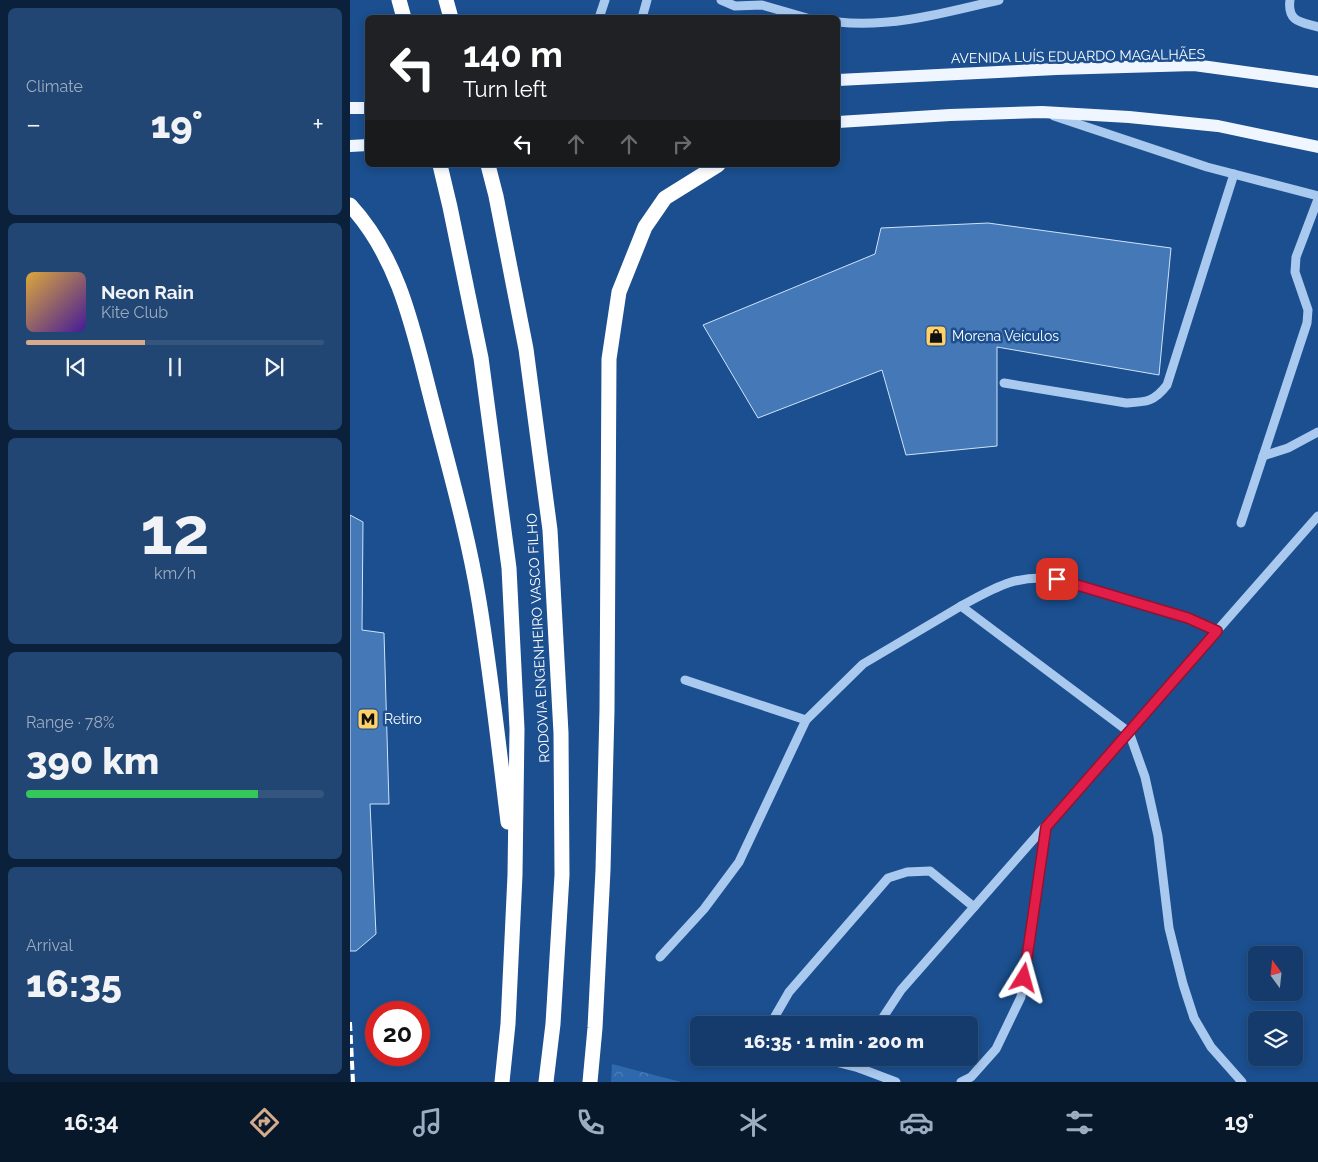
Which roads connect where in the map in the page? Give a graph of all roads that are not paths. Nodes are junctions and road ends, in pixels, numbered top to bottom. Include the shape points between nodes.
1 (400, 0) edge
2 (605, 0) edge
3 (647, 0) edge
4 (721, 0) edge
5 (999, 0) edge
6 (1290, 0) edge
7 (759, 2) edge
8 (404, 15) edge
9 (600, 15) edge
10 (643, 15) edge
11 (798, 15) edge
12 (840, 22) edge
13 (1318, 27) edge
14 (840, 80) edge
15 (1318, 82) edge
16 (350, 108) edge
17 (365, 108) edge
18 (1042, 112) junction
19 (840, 122) edge
20 (365, 145) edge
21 (350, 146) edge
22 (1318, 147) edge
23 (440, 167) edge
24 (489, 167) edge
25 (715, 167) edge
26 (1234, 174) junction
27 (1318, 198) edge
28 (350, 205) edge
29 (1315, 214) edge
30 (1004, 383) dead end
31 (1318, 432) edge
32 (1263, 456) junction
33 (1318, 516) edge
34 (1241, 523) dead end
35 (961, 606) junction
36 (1217, 631) junction
37 (685, 680) dead end
38 (806, 720) junction
39 (1129, 732) junction
40 (1046, 827) junction
41 (515, 874) junction
42 (974, 907) junction
43 (660, 957) dead end
44 (775, 1016) edge
45 (884, 1016) edge
46 (850, 1066) edge
47 (858, 1068) joint
48 (502, 1082) edge
49 (546, 1082) edge
50 (590, 1082) edge
51 (896, 1082) edge
52 (962, 1082) edge
53 (1242, 1082) edge

1 - 8 highway
2 - 9 street
3 - 10 street
4 - 7 street via 735,6
5 - 12 street via 919,18
6 - 13 street via 1291,15 1296,20
7 - 11 street
14 - 15 main road, AVENIDA LUÍS EDUARDO MAGALHÃES via 1056,68 1194,65
16 - 17 main road
18 - 19 main road
18 - 22 main road via 1218,126
18 - 26 street
20 - 21 main road
23 - 41 highway, RODOVIA ENGENHEIRO VASCO FILHO via 481,358 509,568 517,729
24 - 49 highway, RODOVIA ENGENHEIRO VASCO FILHO via 526,349 550,530 561,733 562,875 553,1024
25 - 50 highway via 666,198 645,227 619,292 609,359 604,861
26 - 27 street
26 - 30 street via 1167,385 1158,397 1126,403
27 - 29 street
28 - 41 highway via 375,237 400,287 462,521 479,600
29 - 32 street via 1296,257 1295,272 1308,310 1307,323
31 - 32 street via 1288,448
32 - 34 street
33 - 36 street
35 - 36 street via 1002,585 1038,577 1057,579 1188,618
35 - 38 street via 863,664
35 - 39 street
36 - 39 street
37 - 38 street
38 - 43 street via 739,862 704,908
39 - 40 street
39 - 53 street via 1145,777 1158,836 1169,928 1191,1009 1211,1047
40 - 42 street
40 - 52 street via 1021,997 996,1049 971,1077
41 - 48 highway, RODOVIA ENGENHEIRO VASCO FILHO
42 - 44 street via 930,871 907,872 888,878 790,992
42 - 45 street via 901,990
46 - 47 street
47 - 51 street

